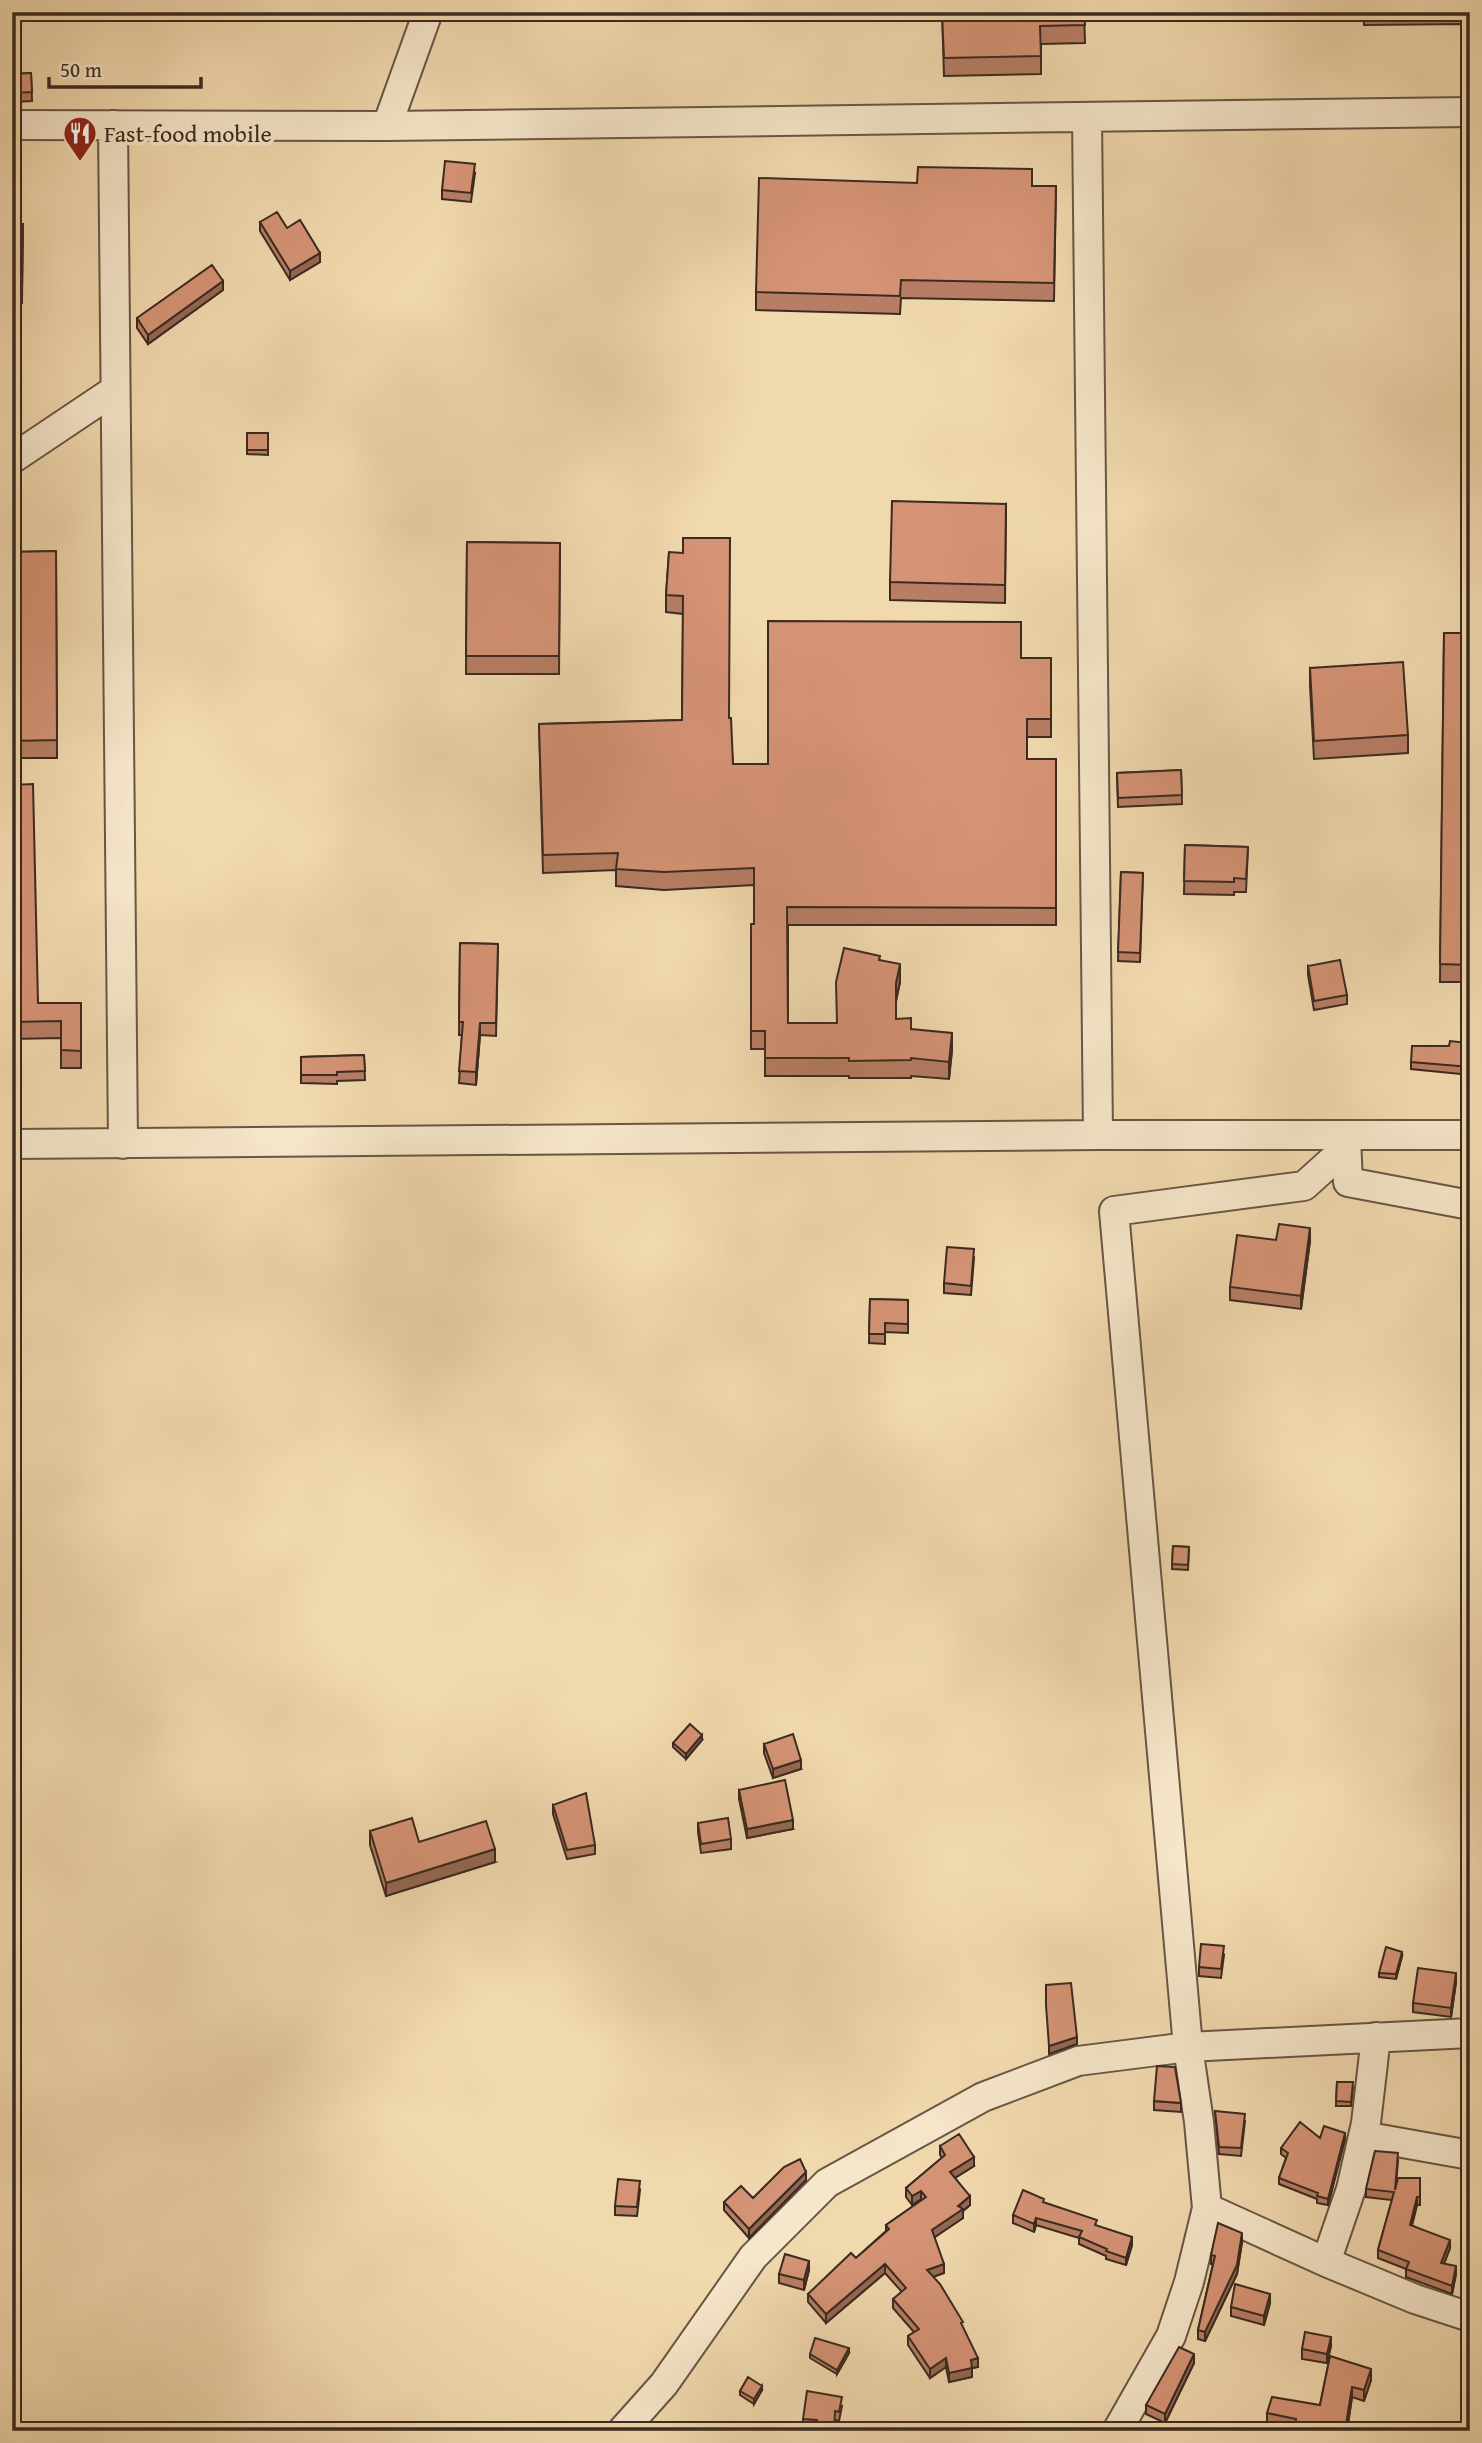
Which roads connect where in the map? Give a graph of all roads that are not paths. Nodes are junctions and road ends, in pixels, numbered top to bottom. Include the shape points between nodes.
1 (428, 12) edge
2 (1470, 112) edge
3 (1087, 117) junction
4 (12, 125) edge
5 (113, 125) junction
6 (387, 126) junction
7 (115, 390) junction
8 (12, 460) edge
9 (1098, 1135) junction
10 (1345, 1135) junction
11 (1470, 1135) edge
12 (122, 1143) junction
13 (12, 1144) edge
14 (1470, 1205) edge
15 (1470, 2033) edge
16 (1376, 2037) junction
17 (1188, 2047) junction
18 (1363, 2136) junction
19 (1470, 2155) edge
20 (1207, 2208) junction
21 (1326, 2262) junction
22 (1470, 2316) edge
23 (622, 2431) edge
24 (1117, 2431) edge

1 - 6 street
2 - 3 street
3 - 6 street
3 - 9 street
4 - 5 street
5 - 6 street
5 - 7 street
7 - 8 street
7 - 12 street
9 - 10 street
9 - 12 street
10 - 11 street
10 - 14 street via 1348,1182
10 - 17 street via 1335,1158 1304,1186 1114,1211
12 - 13 street
15 - 16 street
16 - 17 street
16 - 18 street
17 - 20 street
17 - 23 street via 1078,2061 984,2097 827,2183 753,2257 664,2384
18 - 19 street
18 - 21 street
20 - 21 street
20 - 24 street via 1171,2336
21 - 22 street

